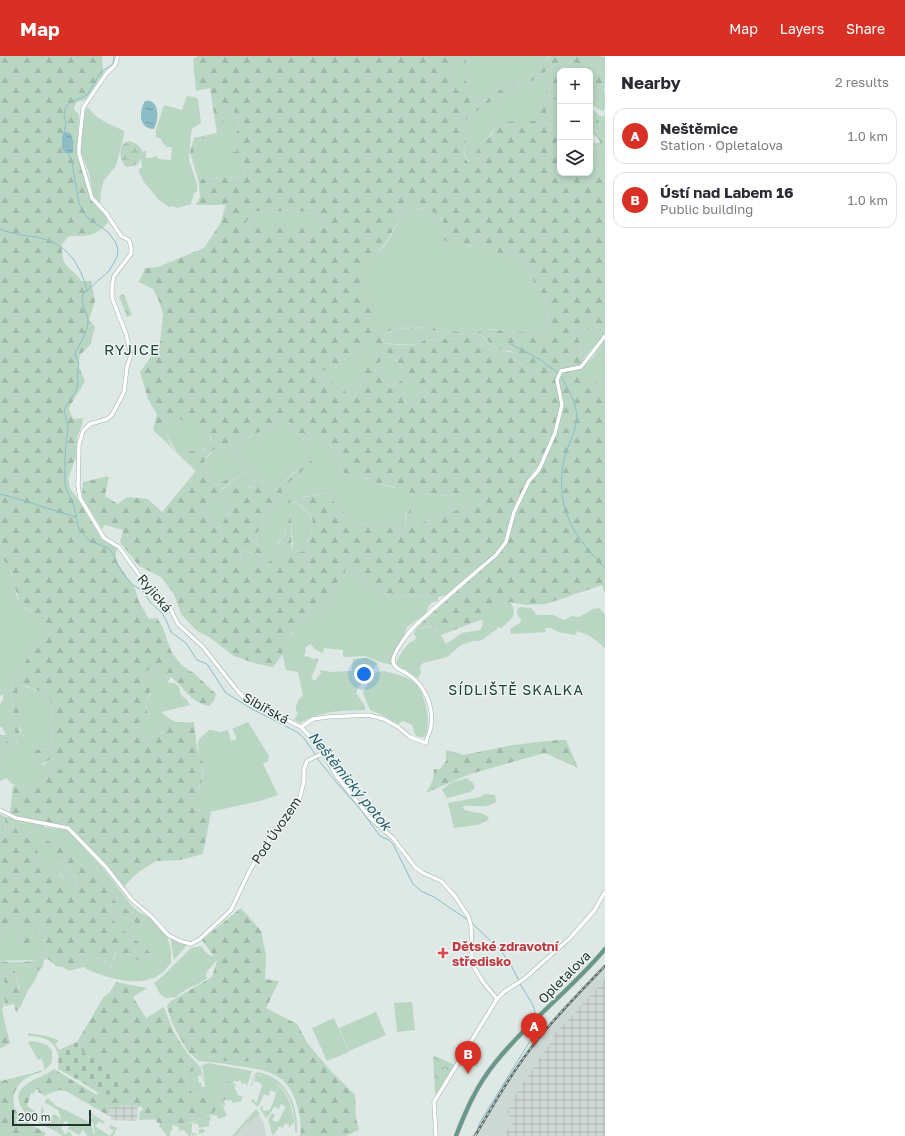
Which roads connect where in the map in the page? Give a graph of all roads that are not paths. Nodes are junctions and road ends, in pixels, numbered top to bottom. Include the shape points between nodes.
1 (118, 56) edge
2 (605, 336) edge
3 (178, 624) joint
4 (301, 727) junction
5 (323, 753) junction
6 (0, 810) edge
7 (605, 892) edge
8 (605, 949) edge
9 (497, 999) junction
10 (436, 1136) edge
11 (456, 1136) edge

1 - 3 street, Ryjická via 115,65 83,108 79,154 92,198 106,213 120,236 128,240 131,247 131,254 114,276 112,286 112,298 131,355 124,392 112,415 90,424 83,431 79,444 78,486 80,498 104,538 119,548 153,594 170,608
2 - 4 street via 581,367 561,371 558,375 562,405 555,433 538,471 529,481 514,512 506,542 496,555 414,627 393,657 393,663 397,668 414,678 427,696 431,707 431,724 426,743 410,737 384,719 368,715 328,716 313,719
3 - 4 street, Sibiřská via 203,647 245,699
4 - 5 street, Sibiřská
5 - 6 street, Pod Úvozem via 308,761 304,769 299,801 250,870 231,910 191,944 168,935 132,900 106,866 68,828 16,818
5 - 9 street, Sibiřská via 338,778 371,819 393,838 415,867 441,881 454,895 469,919 472,964
7 - 9 street via 594,911 576,932
8 - 11 main road, Opletalova via 494,1064 471,1101
9 - 10 street via 434,1102

